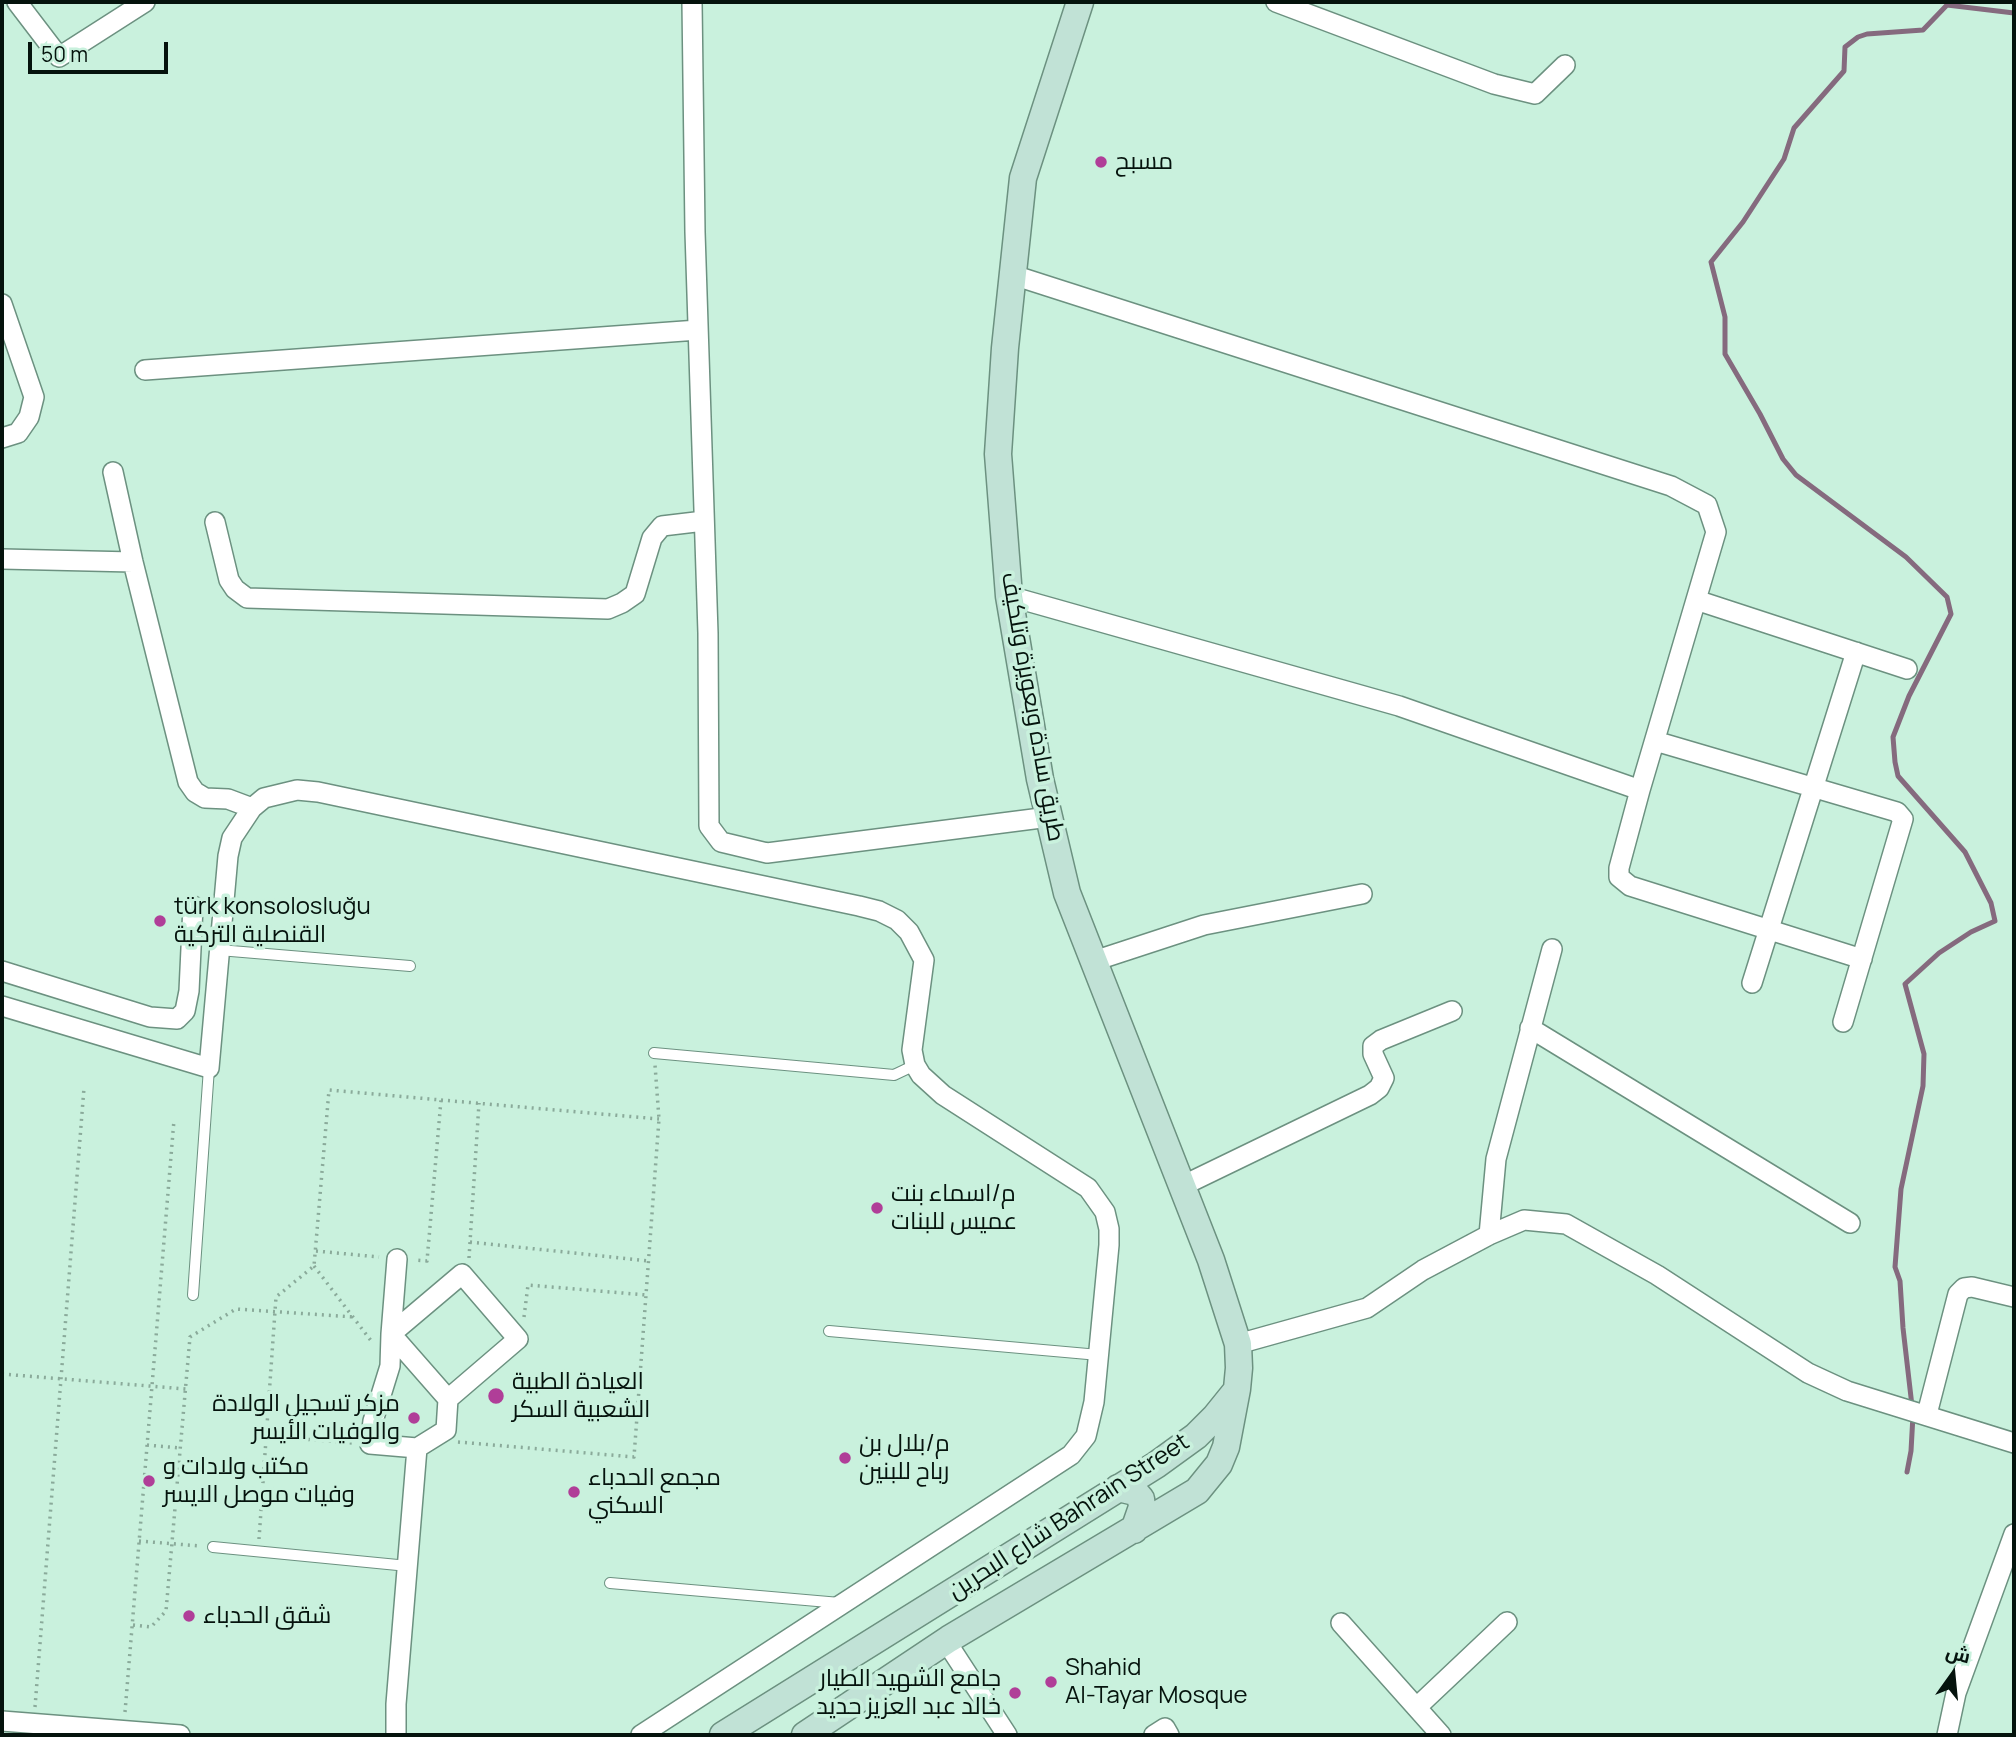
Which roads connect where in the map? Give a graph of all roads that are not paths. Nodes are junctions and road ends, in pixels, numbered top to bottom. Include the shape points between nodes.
1 (17, 2) edge
2 (145, 2) edge
3 (692, 2) edge
4 (1080, 2) edge
5 (1276, 2) edge
6 (1565, 65) dead end
7 (1013, 275) junction
8 (2, 304) edge
9 (698, 330) junction
10 (145, 370) dead end
11 (2, 438) edge
12 (113, 471) dead end
13 (704, 521) junction
14 (215, 522) dead end
15 (2, 559) edge
16 (133, 562) junction
17 (1009, 596) junction
18 (1696, 600) junction
19 (1856, 652) junction
20 (1908, 669) dead end
21 (1655, 741) junction
22 (1814, 789) junction
23 (1640, 790) junction
24 (252, 808) junction
25 (1049, 817) junction
26 (1362, 894) dead end
27 (193, 906) dead end
28 (1770, 930) junction
29 (1552, 948) dead end
30 (219, 950) junction
31 (1862, 959) junction
32 (1094, 961) junction
33 (410, 966) dead end
34 (2, 971) edge
35 (1752, 983) dead end
36 (2, 1006) edge
37 (1452, 1012) dead end
38 (1843, 1022) dead end
39 (1530, 1028) junction
40 (654, 1053) road end
41 (915, 1065) junction
42 (209, 1068) junction
43 (1182, 1186) junction
44 (1850, 1223) dead end
45 (1489, 1235) junction
46 (397, 1259) road end
47 (193, 1295) dead end
48 (2014, 1297) edge
49 (829, 1331) dead end
50 (391, 1334) junction
51 (1238, 1344) junction
52 (1099, 1355) junction
53 (1237, 1390) junction
54 (448, 1399) junction
55 (1924, 1413) junction
56 (423, 1443) junction
57 (2014, 1443) edge
58 (1118, 1488) junction
59 (1134, 1530) junction
60 (2014, 1534) edge
61 (213, 1547) road end
62 (408, 1566) junction
63 (610, 1583) dead end
64 (844, 1604) junction
65 (1507, 1622) dead end
66 (1342, 1623) dead end
67 (949, 1639) junction
68 (1417, 1707) junction
69 (761, 1712) junction
70 (2, 1721) edge
71 (180, 1735) edge
72 (396, 1735) edge
73 (641, 1735) edge
74 (723, 1735) edge
75 (789, 1735) edge
76 (805, 1735) edge
77 (1007, 1735) edge
78 (1154, 1735) edge
79 (1169, 1735) edge
80 (1441, 1735) edge
81 (1947, 1735) edge

1 - 2 street via 60,57
3 - 9 street
4 - 7 main road, طريق سادة وبعويزة وتلكيف via 1023,178
5 - 6 street via 1494,84 1535,94
7 - 17 main road, طريق سادة وبعويزة وتلكيف via 998,454
7 - 18 street via 1671,486 1707,505 1716,532
8 - 11 street via 34,397 29,417 18,433
9 - 10 street
9 - 13 street
12 - 16 street
13 - 14 street via 662,526 652,538 635,594 608,609 247,598 229,580
13 - 25 street via 709,825 721,842 767,853
15 - 16 street
16 - 24 street via 188,782 205,798 228,799
17 - 23 street via 1399,706
17 - 25 main road, طريق سادة وبعويزة وتلكيف
18 - 19 street
18 - 21 street
19 - 20 street
19 - 22 street
21 - 22 street
21 - 23 street
22 - 28 street
22 - 31 street via 1897,812 1903,819
23 - 28 street via 1619,877 1630,887
24 - 30 street via 232,838
24 - 41 street via 279,793 318,792 879,911 909,932 924,960 912,1037
25 - 32 main road, طريق سادة وبعويزة وتلكيف via 1067,893
26 - 32 street via 1204,925
27 - 34 street via 189,991 185,1011 177,1019 150,1017
28 - 31 street
28 - 35 street
29 - 39 street
30 - 33 lane
30 - 42 street
31 - 38 street
32 - 43 main road, طريق سادة وبعويزة وتلكيف
36 - 42 street
37 - 43 street via 1373,1046 1384,1078 1370,1096
39 - 44 street
39 - 45 street via 1496,1159
40 - 41 lane via 894,1075
41 - 52 street via 943,1094 1098,1198 1109,1228
42 - 47 lane
43 - 51 main road, طريق سادة وبعويزة وتلكيف
45 - 51 street via 1423,1270 1367,1308
45 - 55 street via 1524,1220 1566,1224 1657,1275 1808,1373 1847,1391
46 - 50 street
48 - 55 street via 1972,1287 1958,1294
49 - 52 lane
50 - 54 street
50 - 54 street via 462,1274 518,1339
50 - 56 street via 390,1366 370,1444
51 - 53 main road, طريق سادة وبعويزة وتلكيف
52 - 64 street via 1091,1422 1072,1455
53 - 58 main road, شارع البحرين Bahrain Street via 1196,1436
53 - 59 main road, شارع البحرين Bahrain Street via 1226,1447 1208,1480
54 - 56 street via 446,1430
55 - 57 street
56 - 62 street
58 - 59 main road via 1135,1492 1141,1499
58 - 69 main road, شارع البحرين Bahrain Street
59 - 67 main road, شارع البحرين Bahrain Street
60 - 81 street via 1956,1693
61 - 62 lane
62 - 72 street
63 - 64 lane
64 - 73 street
65 - 68 street
66 - 68 street
67 - 76 main road, شارع البحرين Bahrain Street
67 - 77 street
68 - 80 street
69 - 74 main road, شارع البحرين Bahrain Street
69 - 75 main road via 784,1719
70 - 71 street
78 - 79 street via 1165,1728

